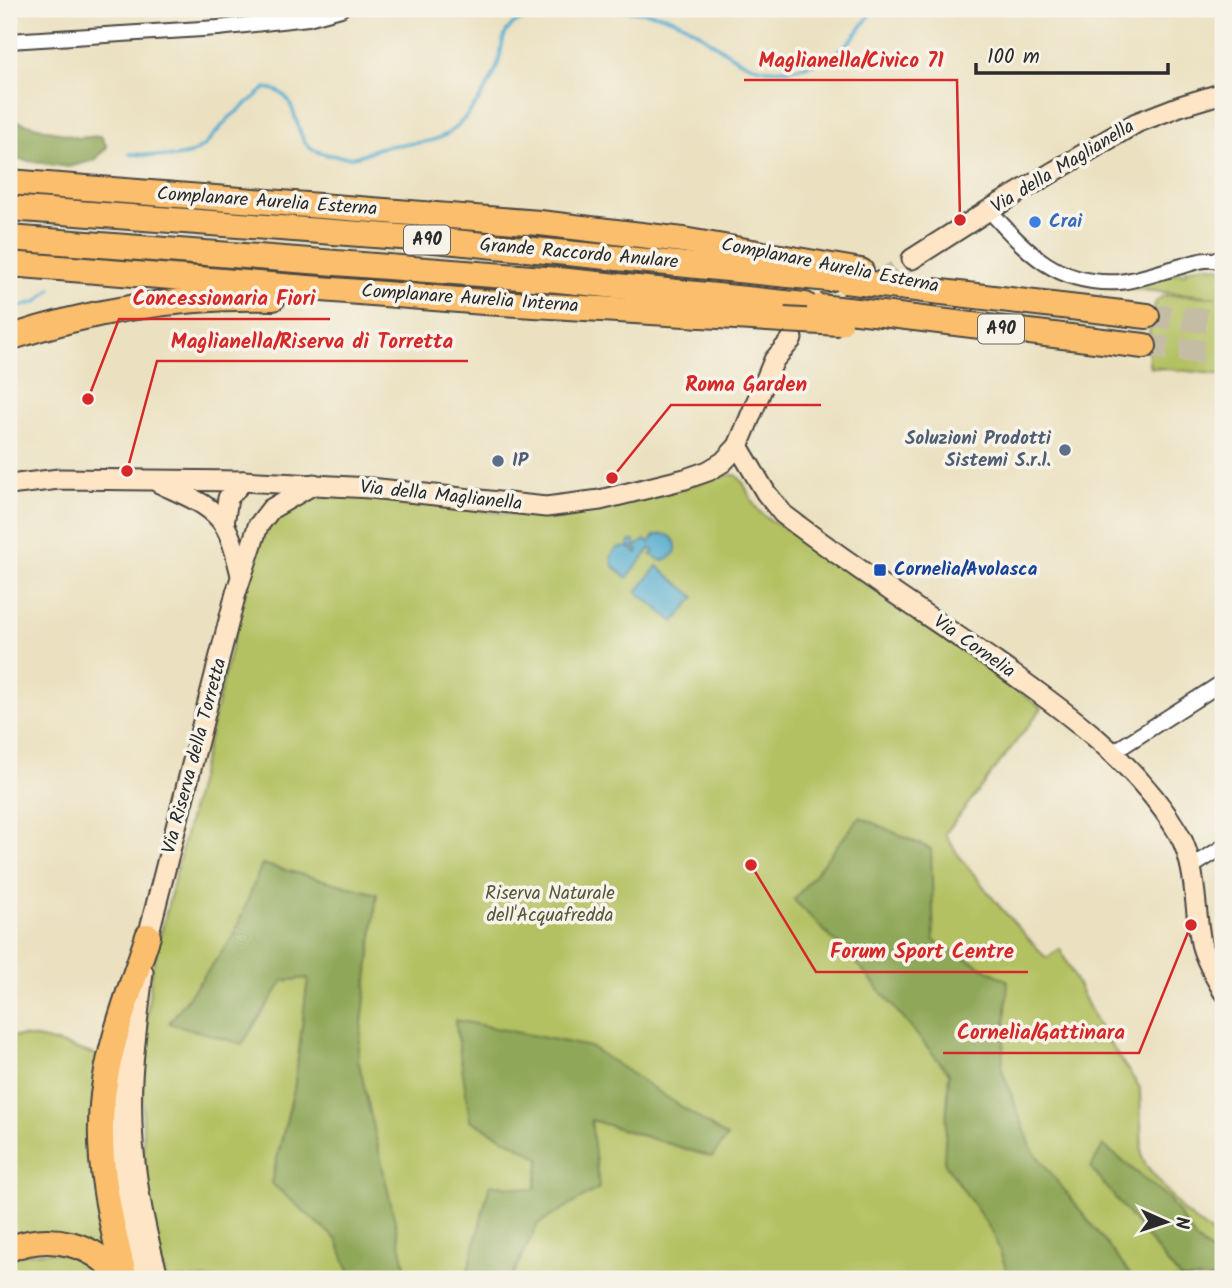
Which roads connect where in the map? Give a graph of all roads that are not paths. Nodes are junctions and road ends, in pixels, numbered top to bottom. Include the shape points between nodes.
1 (341, 9) edge
2 (9, 41) edge
3 (1223, 93) edge
4 (9, 171) edge
5 (9, 182) edge
6 (290, 203) junction
7 (9, 208) edge
8 (989, 210) junction
9 (9, 237) edge
10 (1223, 263) edge
11 (9, 264) edge
12 (907, 275) junction
13 (853, 276) junction
14 (484, 302) junction
15 (1147, 316) tunnel mouth
16 (849, 317) junction
17 (788, 330) junction
18 (9, 338) edge
19 (1144, 346) tunnel mouth
20 (738, 446) junction
21 (153, 480) junction
22 (243, 481) junction
23 (314, 484) junction
24 (9, 485) edge
25 (224, 524) junction
26 (258, 526) junction
27 (241, 575) junction
28 (1223, 682) edge
29 (1112, 753) junction
30 (1223, 847) edge
31 (1191, 868) junction
32 (148, 936) junction
33 (1223, 991) edge
34 (9, 1250) edge
35 (124, 1279) edge
36 (142, 1279) edge
37 (159, 1279) edge

1 - 2 street via 309,18 218,28
3 - 8 street, Via della Maglianella via 1136,123
4 - 6 highway via 243,190
5 - 6 highway, Complanare Aurelia Esterna
6 - 13 highway, Complanare Aurelia Esterna via 646,235 778,255
7 - 13 highway, Grande Raccordo Anulare / A90
8 - 10 street via 1038,260 1074,277 1121,282 1200,260
8 - 12 street, Via della Maglianella
9 - 16 highway, Grande Raccordo Anulare / A90, bridge via 558,280 805,306
11 - 14 highway, Complanare Aurelia Interna
12 - 13 highway, Complanare Aurelia Esterna
12 - 15 highway, Complanare Aurelia Esterna / A90 via 981,296
14 - 17 highway, Complanare Aurelia Interna
14 - 18 highway via 194,300 109,312
16 - 17 highway, Complanare Aurelia Interna, bridge
16 - 19 highway, Grande Raccordo Anulare / A90 via 932,320
17 - 20 street, Via della Maglianella
20 - 23 street, Via della Maglianella via 723,463 700,475 600,500 553,506
20 - 29 street, Via Cornelia via 783,514 1023,681
21 - 22 street, Via della Maglianella
21 - 24 street, Via della Maglianella via 59,479
21 - 25 street via 207,507
22 - 23 street, Via della Maglianella
22 - 25 street via 228,498
22 - 26 street via 254,498
23 - 26 street via 271,509
25 - 27 street
26 - 27 street, Via Riserva della Torretta
27 - 32 street, Via Riserva della Torretta
28 - 29 street
29 - 31 street, Via Cornelia via 1162,808 1183,842
30 - 31 street
31 - 33 street, Via Cornelia via 1201,941
32 - 35 highway via 114,1045 103,1099 104,1183
32 - 36 street via 121,1066 117,1133 125,1217
32 - 37 street via 134,1048 133,1125 138,1184
34 - 35 highway via 40,1241 70,1243 103,1259

